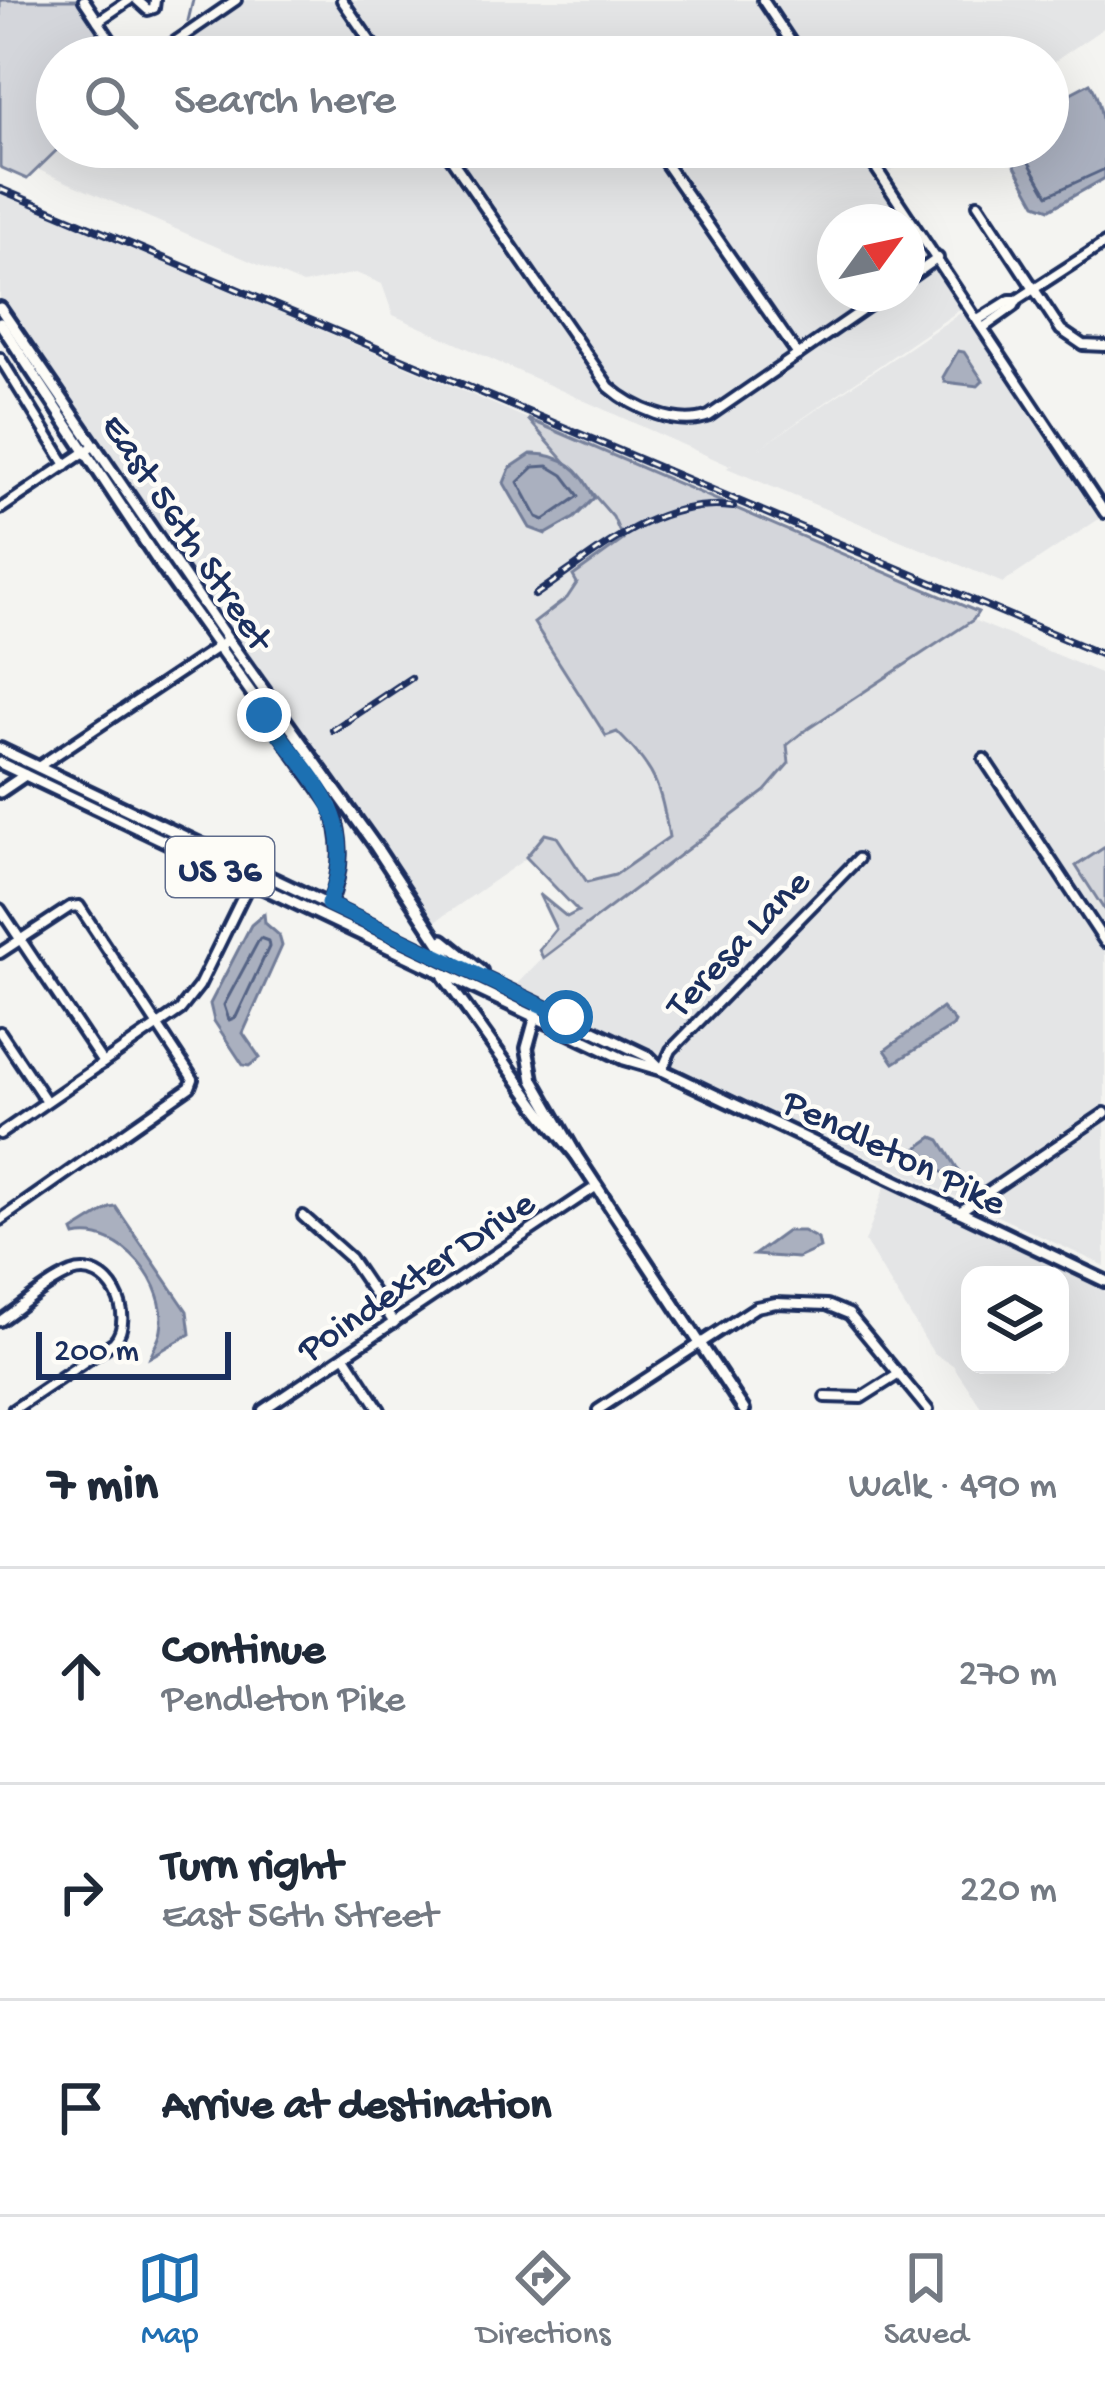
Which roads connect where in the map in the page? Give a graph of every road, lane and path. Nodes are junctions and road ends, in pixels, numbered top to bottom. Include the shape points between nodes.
1 (84, 0) edge
2 (133, 0) edge
3 (154, 0) edge
4 (236, 0) edge
5 (342, 0) edge
6 (763, 0) edge
7 (98, 21) junction
8 (108, 36) edge
9 (183, 36) edge
10 (367, 36) edge
11 (787, 36) edge
12 (458, 168) edge
13 (669, 168) edge
14 (876, 168) edge
15 (978, 203) dead end
16 (1105, 243) edge
17 (938, 258) junction
18 (925, 267) edge
19 (1034, 289) junction
20 (0, 308) edge
21 (860, 312) edge
22 (0, 323) edge
23 (980, 324) junction
24 (1105, 346) edge
25 (798, 355) junction
26 (0, 358) edge
27 (13, 378) junction
28 (0, 386) edge
29 (95, 445) junction
30 (84, 453) junction
31 (66, 465) junction
32 (0, 509) edge
33 (1105, 513) edge
34 (228, 640) junction
35 (217, 647) junction
36 (0, 748) edge
37 (983, 759) dead end
38 (0, 763) edge
39 (38, 767) junction
40 (26, 775) junction
41 (0, 792) edge
42 (857, 859) dead end
43 (250, 882) junction
44 (328, 904) junction
45 (0, 909) edge
46 (427, 922) junction
47 (20, 940) junction
48 (1105, 942) edge
49 (0, 953) edge
50 (452, 964) junction
51 (440, 971) junction
52 (505, 988) junction
53 (540, 1005) junction
54 (535, 1017) junction
55 (159, 1026) junction
56 (0, 1033) edge
57 (103, 1063) junction
58 (662, 1070) junction
59 (46, 1101) junction
60 (1105, 1114) edge
61 (0, 1134) edge
62 (576, 1155) junction
63 (597, 1186) junction
64 (958, 1212) junction
65 (303, 1216) dead end
66 (0, 1220) edge
67 (1105, 1281) edge
68 (0, 1321) edge
69 (394, 1323) junction
70 (699, 1342) junction
71 (345, 1356) junction
72 (899, 1374) junction
73 (825, 1397) dead end
74 (13, 1410) edge
75 (263, 1410) edge
76 (380, 1410) edge
77 (598, 1410) edge
78 (744, 1410) edge
79 (928, 1410) edge

1 - 7 street
2 - 3 street via 148,10
2 - 7 street
4 - 9 street
5 - 10 street
6 - 11 street
7 - 8 street
12 - 25 street via 613,390 682,421 700,419
13 - 25 street
14 - 17 street
15 - 19 street
16 - 19 street
17 - 18 street
17 - 23 street
19 - 23 street
19 - 24 street via 1069,338
20 - 29 main road, East 56th Street
21 - 25 street
22 - 30 main road, East 56th Street
23 - 33 street
26 - 27 street
27 - 28 street
27 - 31 street
29 - 30 street
29 - 34 main road, East 56th Street
30 - 31 street
30 - 35 main road, East 56th Street
31 - 32 street
34 - 35 street
34 - 46 main road, East 56th Street
35 - 39 street
35 - 44 main road, East 56th Street via 331,805 341,850
36 - 39 main road, Pendleton Pike / US 36
37 - 48 street
38 - 40 main road, Pendleton Pike / US 36
39 - 40 main road
39 - 44 main road, Pendleton Pike / US 36
40 - 41 main road
40 - 43 main road, Pendleton Pike / US 36
42 - 58 street, Teresa Lane via 669,1052
43 - 51 main road, Pendleton Pike / US 36
43 - 55 street via 199,986
44 - 50 main road, Pendleton Pike / US 36
45 - 47 street
46 - 50 main road, East 56th Street
46 - 52 main road
47 - 49 street
47 - 55 street via 81,908
47 - 57 street
50 - 52 main road, Pendleton Pike / US 36
51 - 54 main road, Pendleton Pike / US 36
51 - 62 main road
52 - 53 main road, Pendleton Pike / US 36
53 - 54 main road
53 - 58 main road, Pendleton Pike / US 36
54 - 58 main road, Pendleton Pike / US 36
54 - 62 main road via 527,1048 533,1080
55 - 57 street
55 - 66 street via 192,1076 190,1087
56 - 59 street
57 - 59 street
58 - 64 main road, Pendleton Pike / US 36
59 - 61 street
60 - 64 street
62 - 63 main road
63 - 69 street, Poindexter Drive
63 - 70 main road
64 - 67 main road, Pendleton Pike / US 36
65 - 69 street via 350,1258
68 - 74 street via 75,1272 108,1284 125,1314 119,1337
69 - 71 street, Poindexter Drive
70 - 72 street via 756,1307 832,1306 854,1318
70 - 77 street
70 - 78 main road
71 - 75 street, Poindexter Drive
71 - 76 street
72 - 73 street via 861,1398
72 - 79 street

